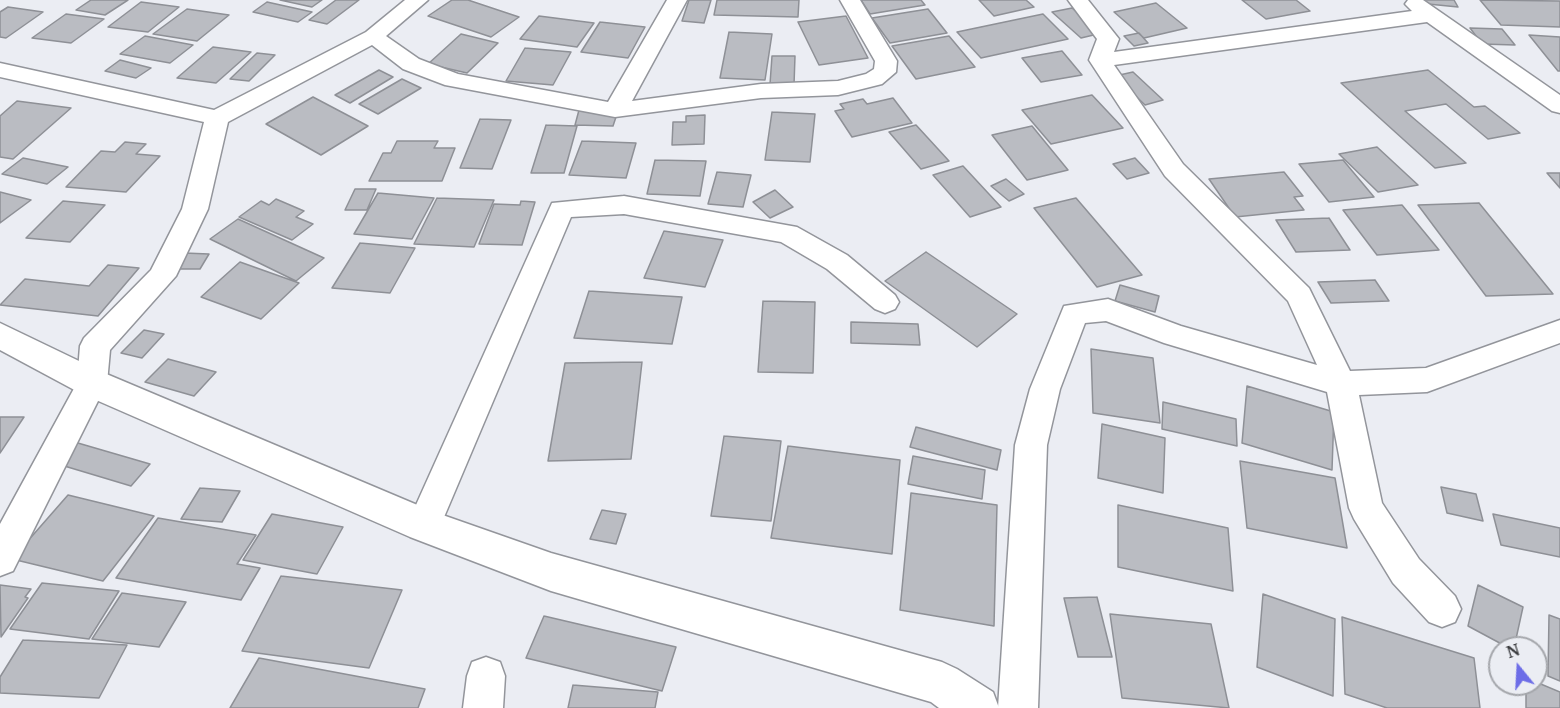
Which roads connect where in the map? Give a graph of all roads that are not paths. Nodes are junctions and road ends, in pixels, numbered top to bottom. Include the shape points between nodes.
1 (418, 0) edge
2 (677, 0) edge
3 (849, 0) edge
4 (1078, 0) edge
5 (1411, 0) edge
6 (1430, 15) junction
7 (373, 36) junction
8 (1100, 60) junction
9 (0, 70) edge
10 (1530, 84) junction
11 (1560, 85) edge
12 (1560, 106) edge
13 (615, 110) junction
14 (217, 118) junction
15 (885, 302) dead end
16 (1560, 331) edge
17 (0, 335) edge
18 (92, 383) junction
19 (1341, 384) junction
20 (424, 525) junction
21 (0, 559) edge
22 (1442, 609) dead end
23 (977, 708) edge
24 (1018, 708) edge

1 - 7 street
2 - 13 street
3 - 13 street via 886,61 885,72 874,79 838,88 761,91
4 - 8 street via 1108,39
5 - 6 street
6 - 8 street
6 - 10 street
7 - 13 street via 411,64 453,80
7 - 14 street
8 - 19 street via 1174,170 1299,295
9 - 14 street
10 - 11 street
10 - 12 street
14 - 18 street via 195,209 162,276 95,346
15 - 20 street via 837,262 788,234 624,205 561,209
16 - 19 street via 1427,380
17 - 18 street
18 - 20 street
18 - 21 street
19 - 22 street via 1366,508 1406,572
19 - 24 street via 1174,335 1108,310 1074,314 1045,389 1031,445
20 - 23 street via 551,572 942,684

